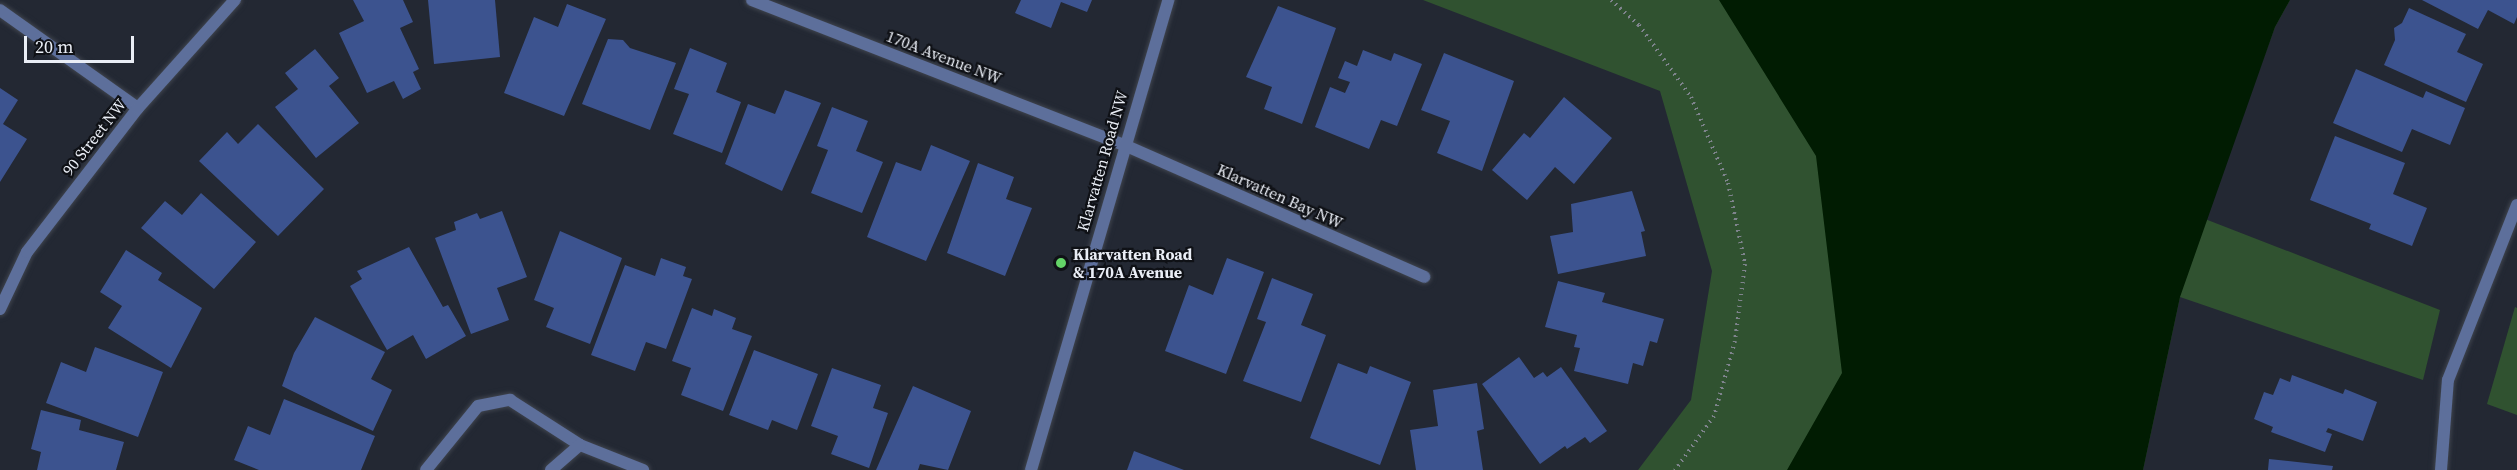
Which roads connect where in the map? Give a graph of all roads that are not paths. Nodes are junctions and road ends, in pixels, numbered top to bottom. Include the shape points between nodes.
1 (235, 0) edge
2 (752, 0) edge
3 (1168, 0) edge
4 (0, 10) edge
5 (138, 108) junction
6 (1124, 145) junction
7 (2517, 205) edge
8 (1424, 277) dead end
9 (0, 309) edge
10 (580, 445) junction
11 (426, 470) edge
12 (551, 470) edge
13 (643, 470) edge
14 (1031, 470) edge
15 (2441, 470) edge

1 - 5 street, 90 Street NW
2 - 6 street, 170A Avenue NW
3 - 6 street, Klarvatten Road NW
4 - 5 street
5 - 9 street, 90 Street NW via 27,252
6 - 8 street, Klarvatten Bay NW
6 - 14 street, Klarvatten Road NW
7 - 15 street via 2448,380
10 - 11 street via 510,400 478,406
10 - 12 street
10 - 13 street

